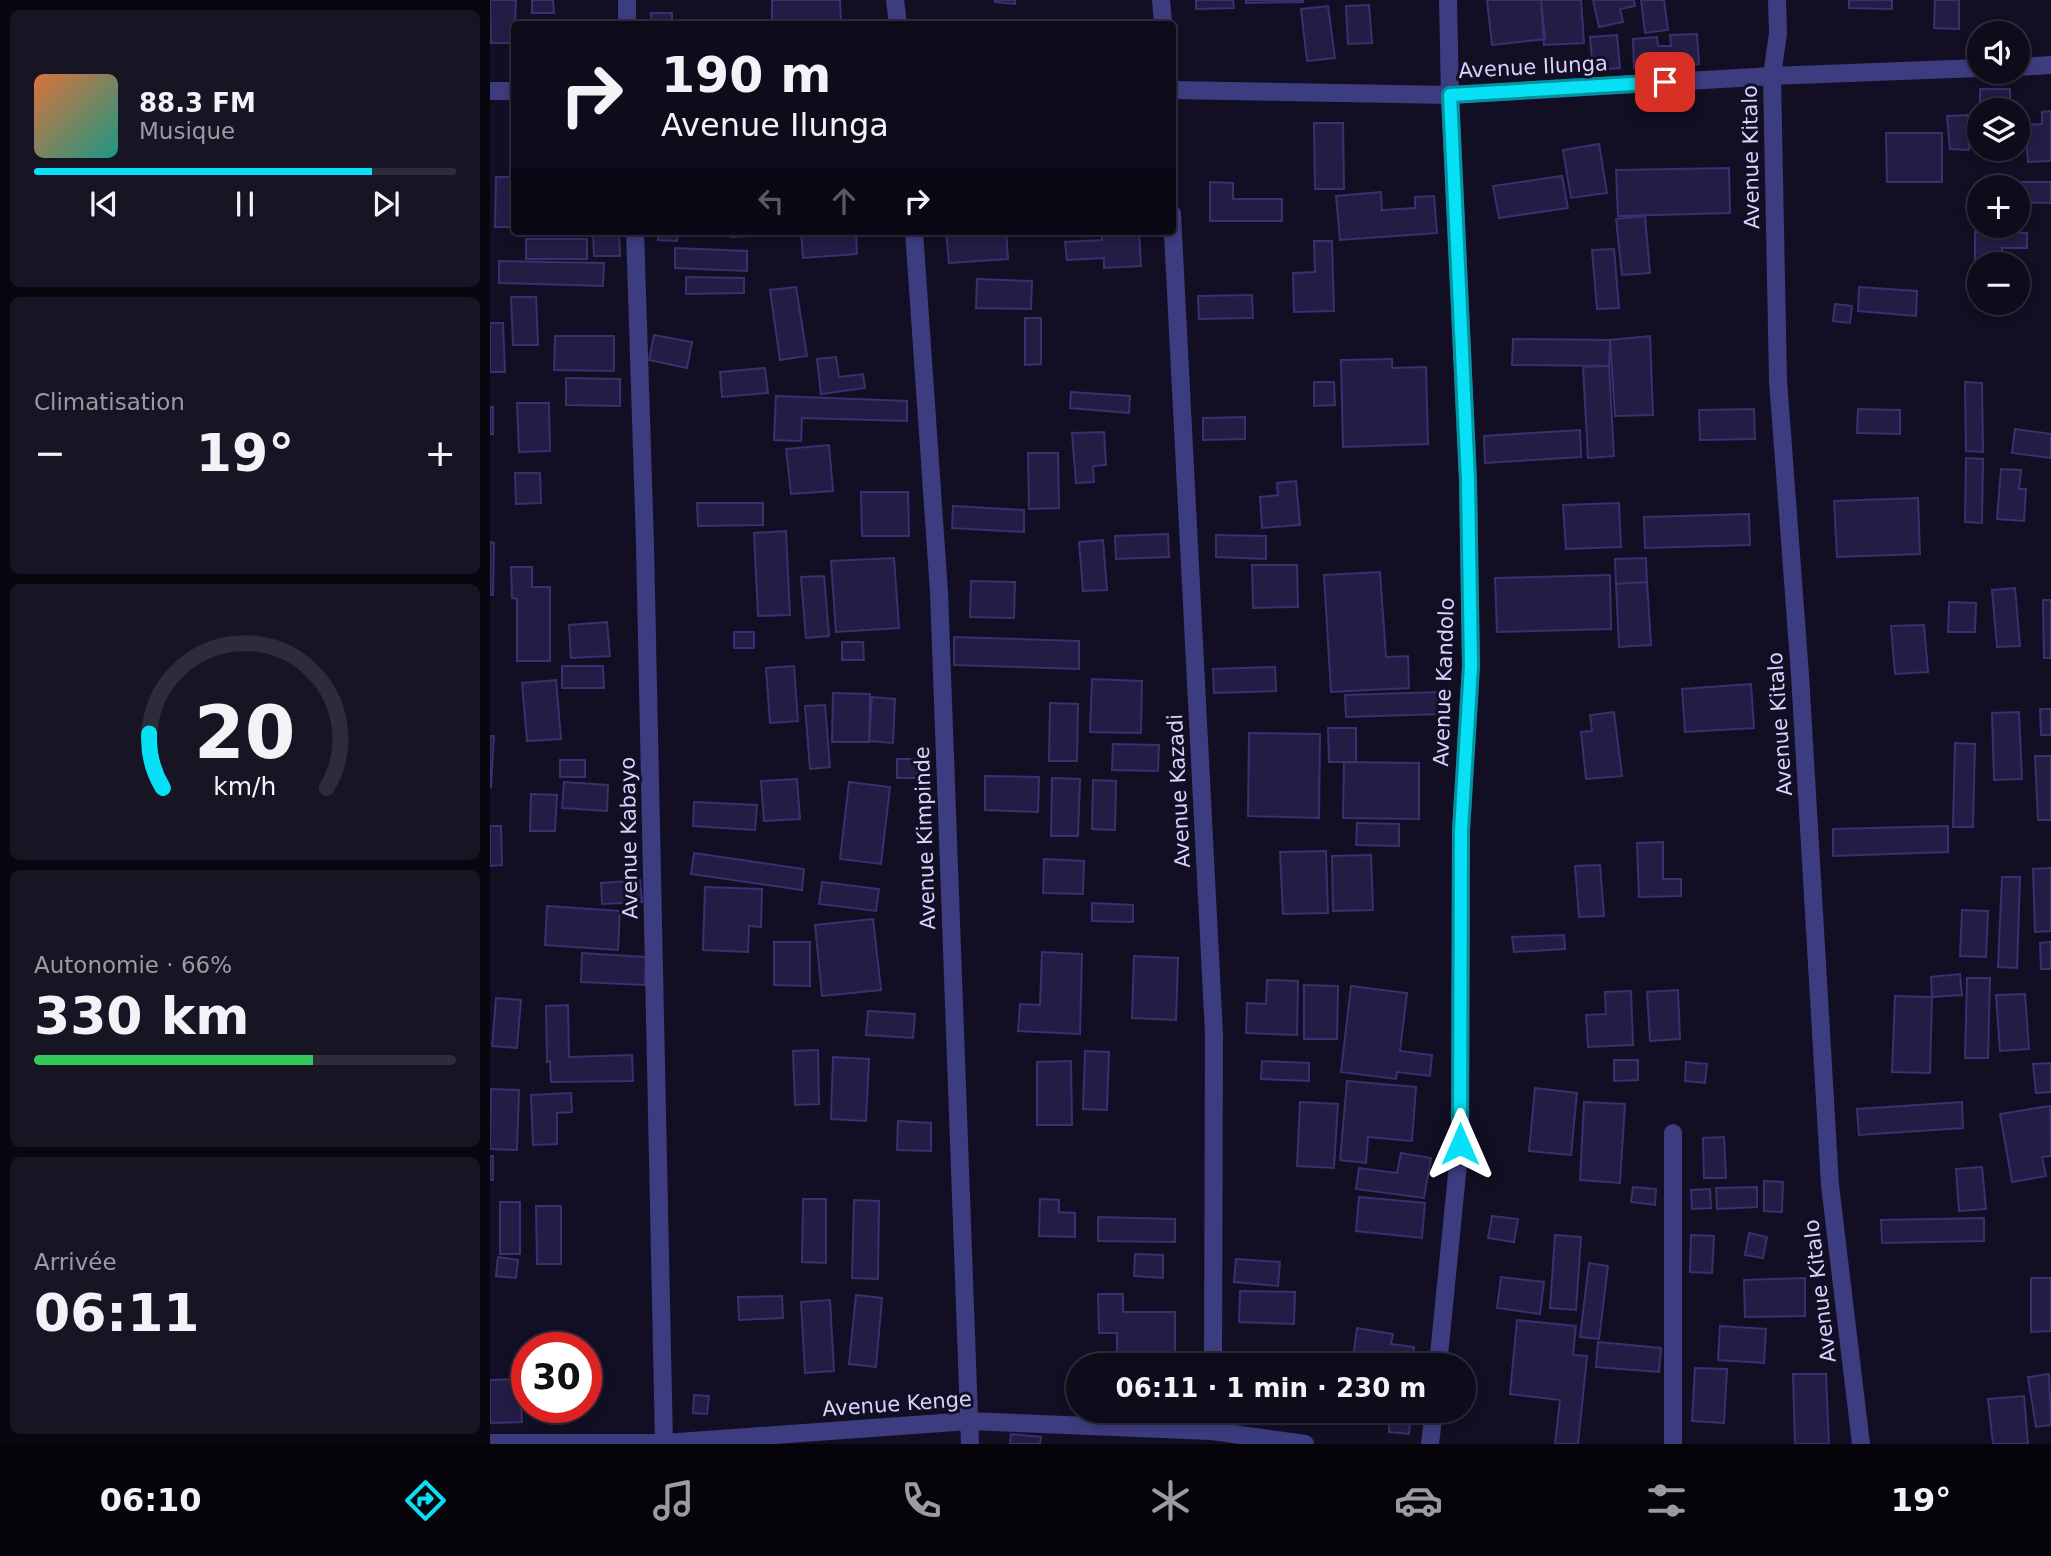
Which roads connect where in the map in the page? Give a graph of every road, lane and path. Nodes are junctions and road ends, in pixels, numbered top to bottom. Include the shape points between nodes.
1 (626, 0) edge
2 (895, 0) edge
3 (1161, 0) edge
4 (1448, 0) edge
5 (1777, 0) edge
6 (627, 21) edge
7 (898, 21) edge
8 (1163, 21) edge
9 (2051, 65) edge
10 (2030, 66) edge
11 (1967, 68) edge
12 (1772, 76) junction
13 (1176, 90) edge
14 (490, 91) edge
15 (511, 91) edge
16 (1450, 95) junction
17 (635, 235) edge
18 (914, 235) edge
19 (1173, 235) edge
20 (1673, 1133) dead end
21 (1213, 1353) edge
22 (1439, 1353) edge
23 (969, 1421) junction
24 (1212, 1423) edge
25 (1432, 1423) edge
26 (1212, 1431) junction
27 (490, 1443) edge
28 (664, 1443) edge
29 (970, 1444) edge
30 (1306, 1444) edge
31 (1430, 1444) edge
32 (1673, 1444) edge
33 (1861, 1444) edge

1 - 6 street
2 - 7 street
3 - 8 street
4 - 16 street, Avenue Kandolo
5 - 12 street, Avenue Kitalo
9 - 10 street
11 - 12 street, Avenue Ilunga
12 - 16 street, Avenue Ilunga
12 - 33 street, Avenue Kitalo via 1779,393 1830,1185
13 - 16 street, Avenue Ilunga
14 - 15 street
16 - 22 street, Avenue Kandolo via 1468,480 1471,666 1461,831 1460,1144
17 - 28 street, Avenue Kabayo
18 - 23 street, Avenue Kimpinde via 939,592
19 - 21 street, Avenue Kazadi via 1214,1034
20 - 32 street
23 - 26 street, Avenue Kenge
23 - 28 street, Avenue Kenge
23 - 29 street, Avenue Kimpinde
24 - 26 street
25 - 31 street
26 - 30 street, Avenue Kenge
27 - 28 street, Avenue Kenge

